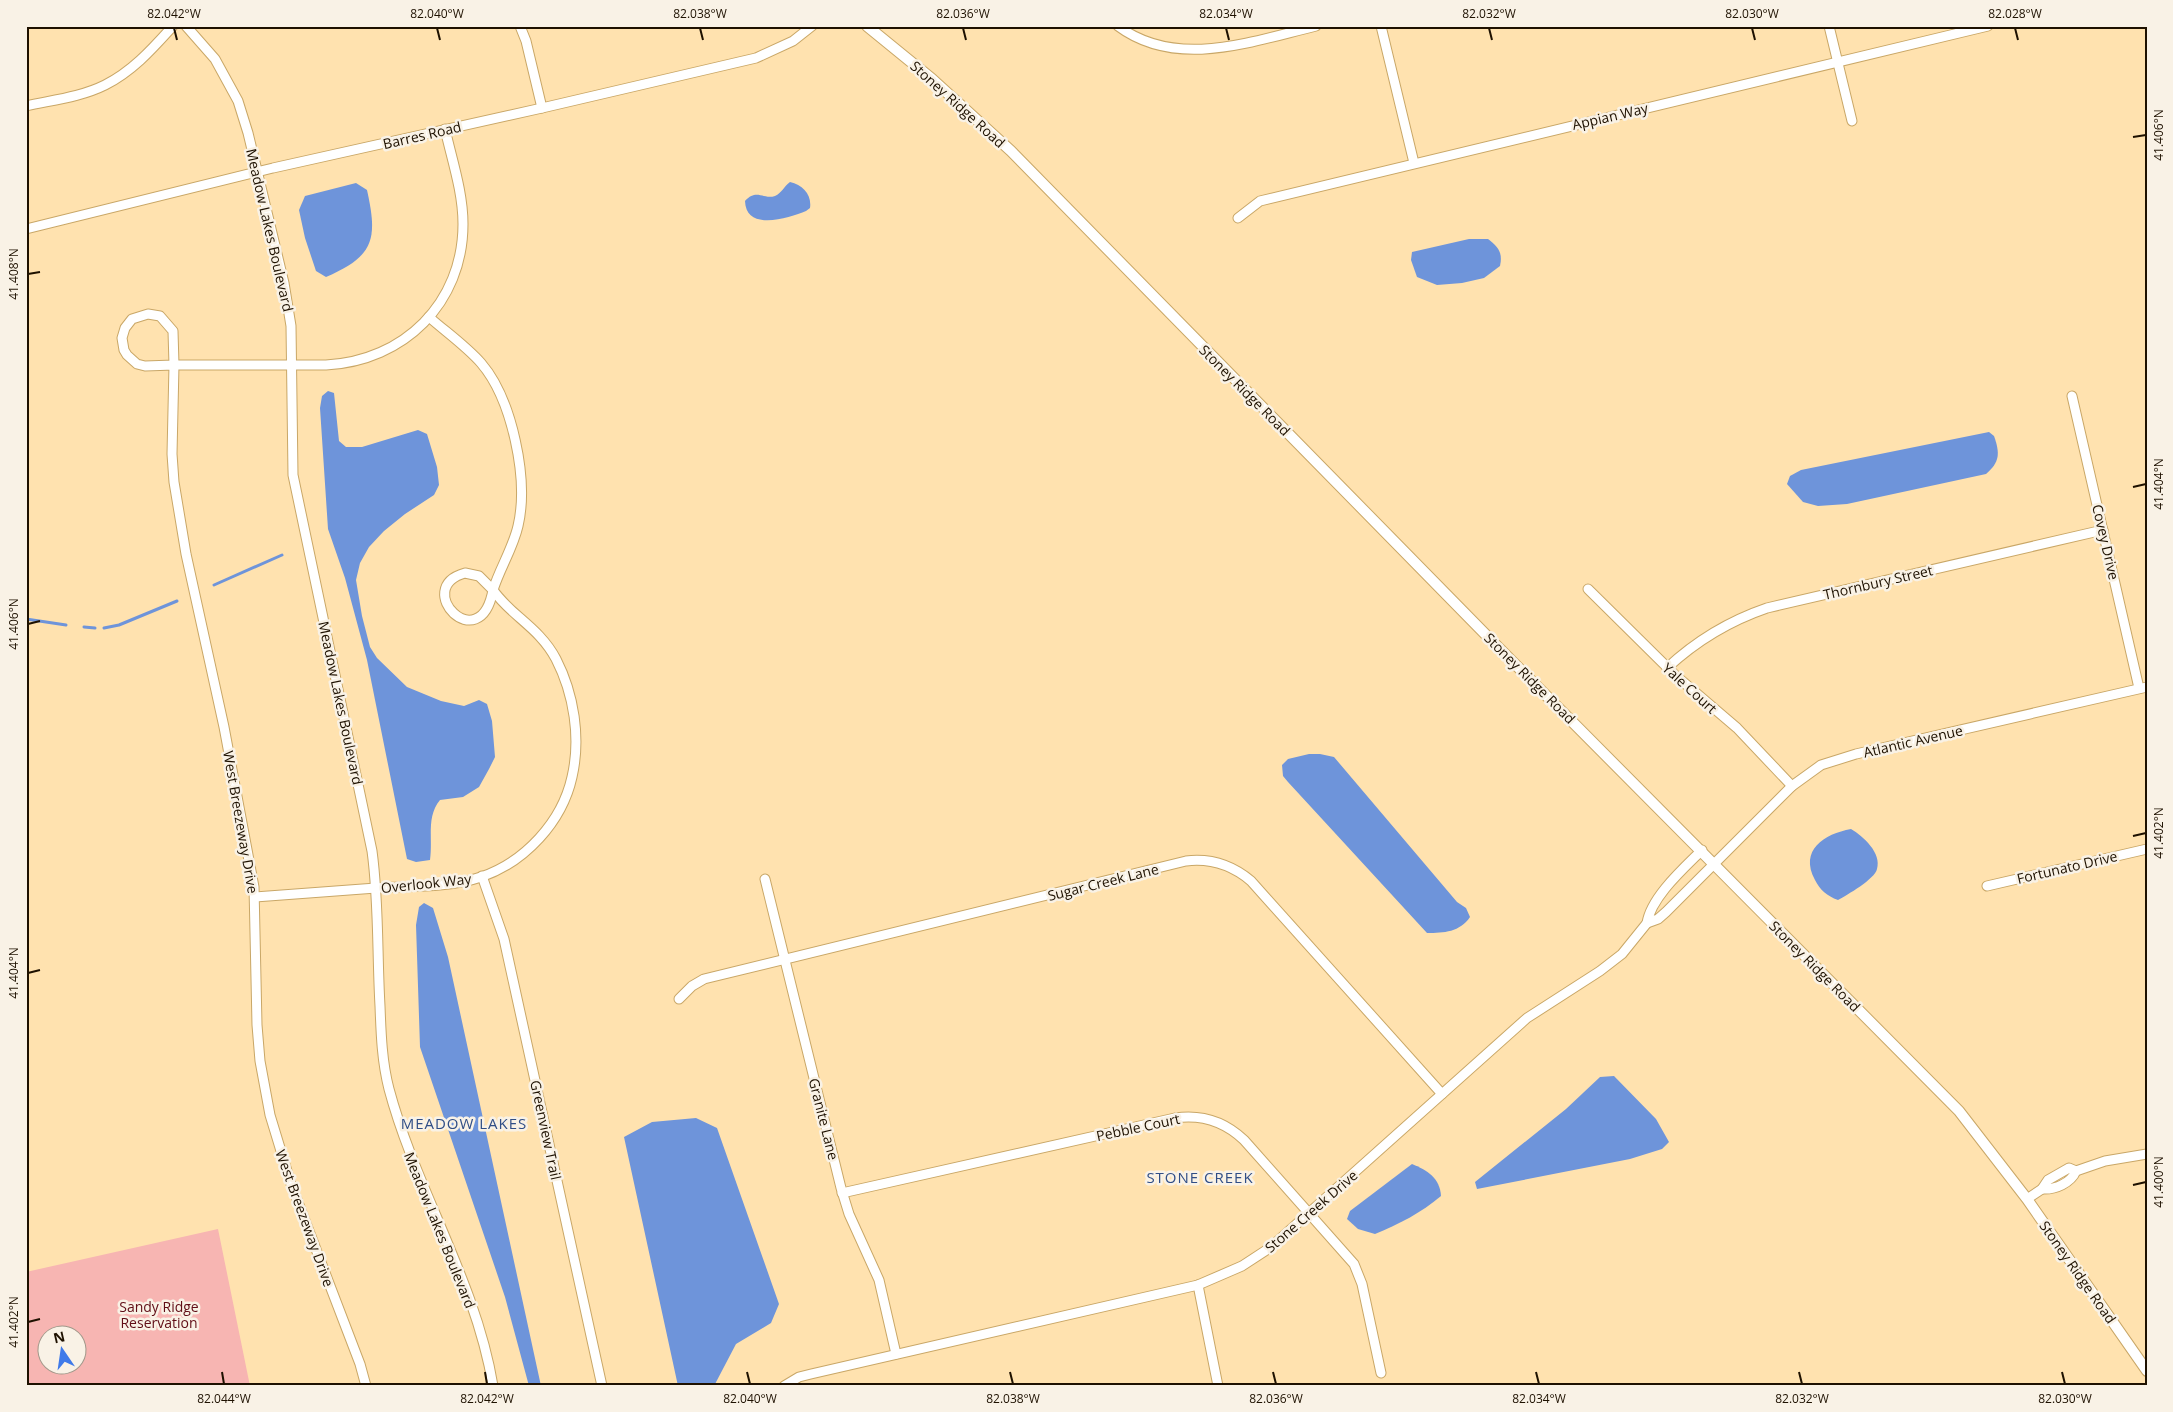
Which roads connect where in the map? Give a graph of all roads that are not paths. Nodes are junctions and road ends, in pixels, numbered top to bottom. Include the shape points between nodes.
1 (173, 26) edge
2 (186, 26) edge
3 (520, 26) edge
4 (812, 26) edge
5 (866, 26) edge
6 (1118, 26) edge
7 (1316, 26) edge
8 (1381, 26) edge
9 (1829, 26) edge
10 (1988, 26) edge
11 (1838, 62) junction
12 (26, 106) edge
13 (542, 108) junction
14 (1852, 122) dead end
15 (445, 130) junction
16 (1414, 163) junction
17 (258, 172) junction
18 (1238, 218) dead end
19 (26, 229) edge
20 (429, 317) junction
21 (174, 365) junction
22 (292, 365) junction
23 (2072, 396) dead end
24 (2103, 530) junction
25 (1588, 589) dead end
26 (493, 590) junction
27 (1667, 668) junction
28 (2143, 687) edge
29 (1792, 786) junction
30 (2147, 849) edge
31 (1702, 850) junction
32 (1714, 863) junction
33 (482, 876) junction
34 (765, 879) dead end
35 (1987, 886) dead end
36 (375, 888) junction
37 (255, 897) junction
38 (1647, 922) junction
39 (785, 959) junction
40 (679, 999) dead end
41 (1442, 1094) junction
42 (2147, 1154) edge
43 (842, 1193) junction
44 (2027, 1199) junction
45 (1308, 1214) junction
46 (1198, 1285) junction
47 (896, 1354) junction
48 (2147, 1371) edge
49 (1381, 1373) dead end
50 (366, 1386) edge
51 (493, 1386) edge
52 (602, 1386) edge
53 (784, 1386) edge
54 (1218, 1386) edge

1 - 12 street via 136,64 106,84
2 - 17 street, Meadow Lakes Boulevard via 210,53 234,92
3 - 13 street
4 - 13 street, Barres Road via 793,41 756,58
5 - 31 street, Stoney Ridge Road via 932,79 1011,151
6 - 7 street via 1146,41 1173,48 1205,50
8 - 16 street
9 - 11 street
10 - 11 street, Appian Way
11 - 14 street
11 - 16 street, Appian Way
13 - 15 street, Barres Road
15 - 17 street, Barres Road
15 - 20 street, West Breezeway Drive via 461,197 463,231 455,273 442,300
16 - 18 street, Appian Way via 1260,201
17 - 19 street, Barres Road
17 - 22 street, Meadow Lakes Boulevard via 287,297
20 - 22 street, West Breezeway Drive via 404,339 370,357 336,364
20 - 26 street, Overlook Way via 481,364 498,390 511,427 520,468 521,509 515,536
21 - 21 street, West Breezeway Drive via 145,366 132,360 122,343 128,323 148,314 164,319 173,331
21 - 22 street, West Breezeway Drive
21 - 37 street, West Breezeway Drive via 172,454 176,499 224,727
22 - 36 street, Meadow Lakes Boulevard via 291,440 295,484 372,851
23 - 24 street, Covey Drive
24 - 27 street, Thornbury Street via 1766,608 1715,631
24 - 28 street, Covey Drive
25 - 27 street, Yale Court
26 - 26 street, Overlook Way via 479,576 472,573 458,575 447,585 447,606 461,619 479,617 488,609
26 - 33 street, Overlook Way via 534,629 557,660 567,687 576,746 570,784 556,817 520,855
27 - 29 street, Yale Court via 1737,728
28 - 29 street, Atlantic Avenue via 1842,757 1816,768
29 - 32 street, Atlantic Avenue
30 - 35 street, Fortunato Drive
31 - 32 street, Stoney Ridge Road
31 - 38 street, Stone Creek Drive via 1651,908
32 - 38 street, Stone Creek Drive via 1658,919
32 - 44 street, Stoney Ridge Road via 1959,1111
33 - 36 street, Overlook Way via 448,883
33 - 52 street, Greenview Trail via 506,944
34 - 39 street, Granite Lane
36 - 37 street, Overlook Way
36 - 51 street, Meadow Lakes Boulevard via 385,1074 405,1139 473,1312
37 - 50 street, West Breezeway Drive via 257,1025 270,1115 291,1184
38 - 41 street, Stone Creek Drive via 1622,954 1528,1018
39 - 40 street, Sugar Creek Lane via 704,979
39 - 41 street, Sugar Creek Lane via 1186,861 1212,861 1235,869 1257,887
39 - 43 street, Granite Lane
41 - 45 street, Stone Creek Drive
42 - 44 street via 2076,1170 2073,1178 2052,1190 2042,1189
43 - 45 street, Pebble Court via 1194,1116 1213,1120 1235,1132
43 - 47 street, Granite Lane via 879,1280
44 - 48 street, Stoney Ridge Road
45 - 46 street, Stone Creek Drive via 1255,1259
45 - 49 street, Pebble Court via 1357,1269
46 - 47 street, Stone Creek Drive
46 - 54 street
47 - 53 street, Stone Creek Drive via 799,1377

